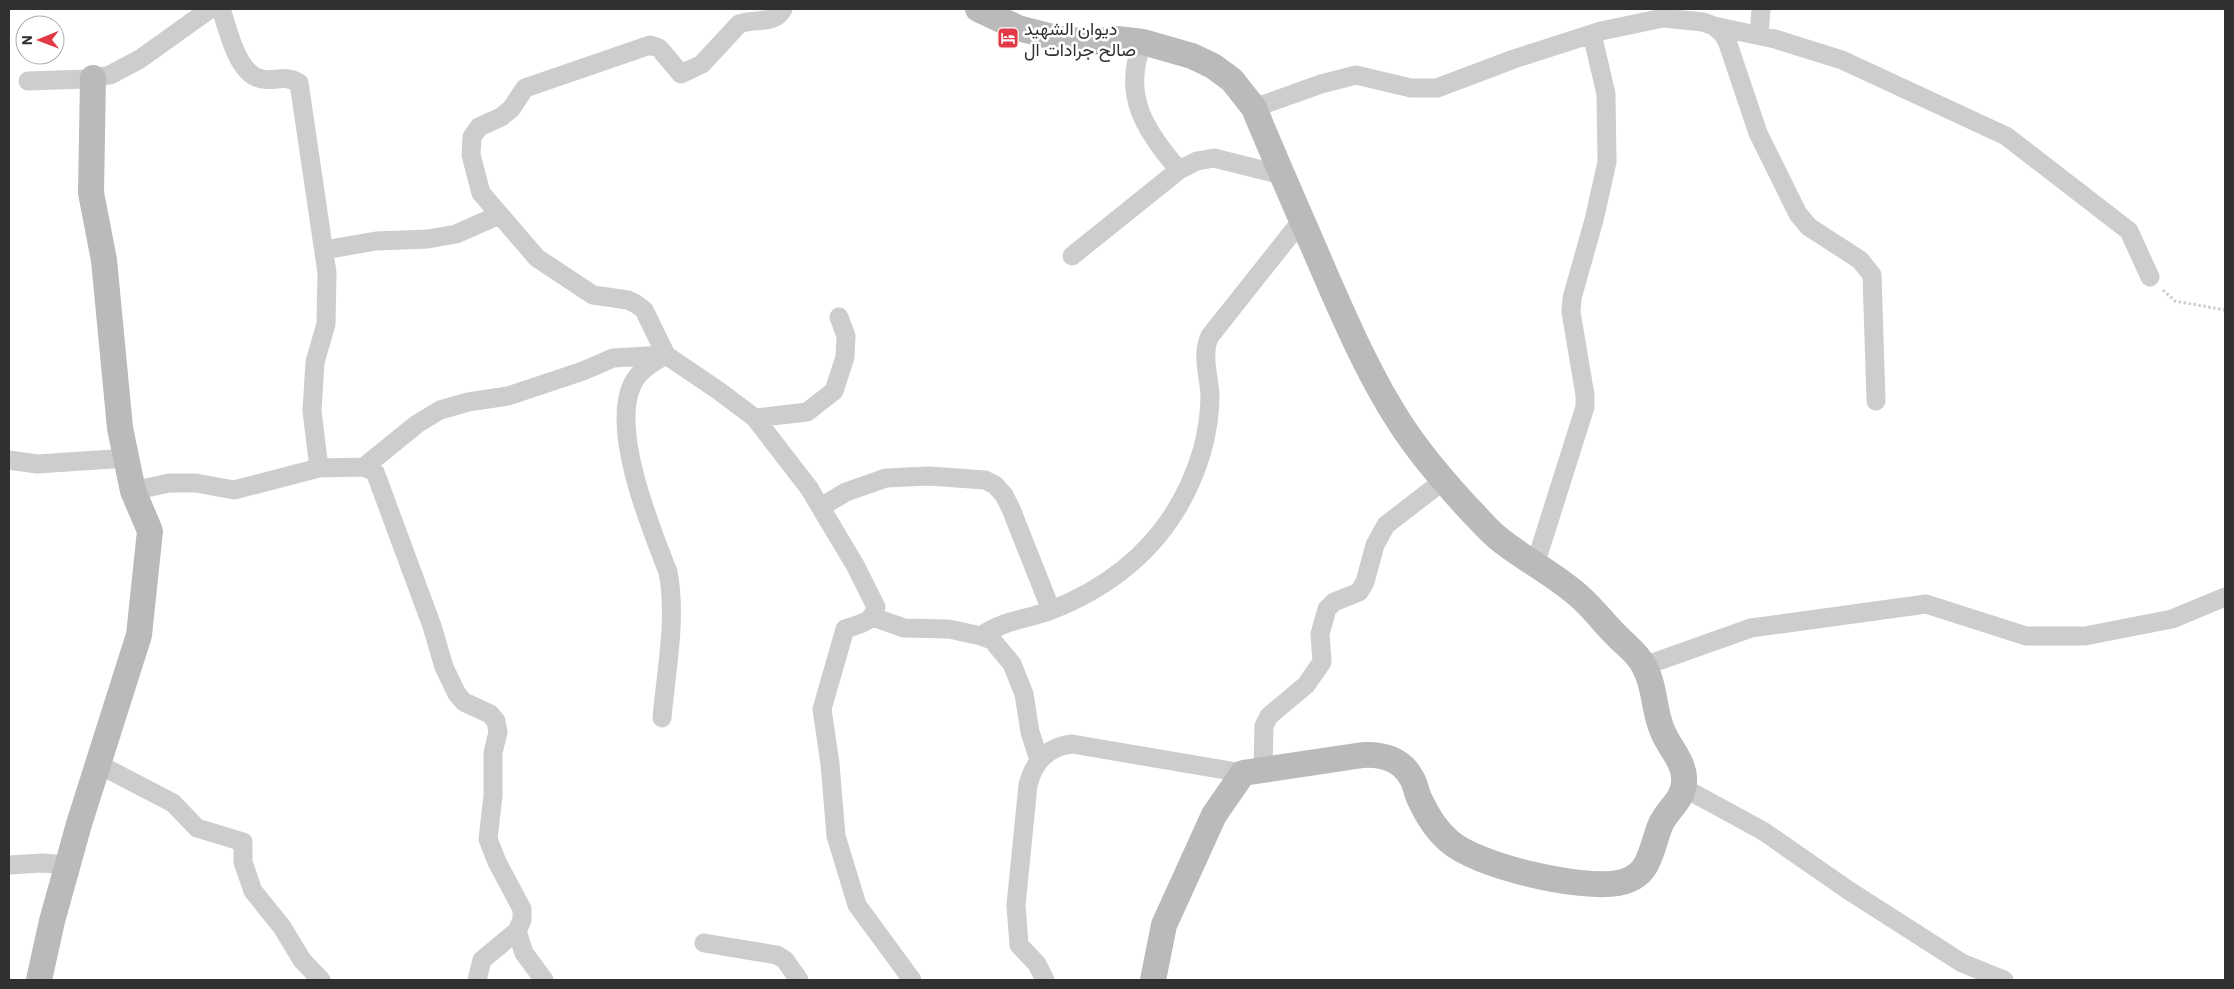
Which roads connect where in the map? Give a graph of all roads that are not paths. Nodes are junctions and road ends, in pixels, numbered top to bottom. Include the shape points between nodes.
1 (210, 9) edge
2 (220, 9) edge
3 (783, 9) edge
4 (978, 9) edge
5 (1761, 9) edge
6 (1714, 26) junction
7 (1592, 34) junction
8 (1758, 35) junction
9 (1143, 42) junction
10 (94, 78) junction
11 (28, 81) dead end
12 (1254, 108) junction
13 (1179, 170) junction
14 (1282, 175) junction
15 (499, 215) junction
16 (1302, 220) junction
17 (324, 250) junction
18 (1072, 256) dead end
19 (2150, 277) road end
20 (839, 317) dead end
21 (666, 355) junction
22 (1876, 401) dead end
23 (754, 418) junction
24 (128, 458) junction
25 (9, 460) edge
26 (364, 467) junction
27 (319, 468) junction
28 (1443, 481) junction
29 (133, 490) junction
30 (821, 507) junction
31 (1536, 565) junction
32 (2225, 597) edge
33 (1051, 610) junction
34 (873, 617) junction
35 (981, 636) junction
36 (1644, 666) junction
37 (662, 718) dead end
38 (1039, 760) junction
39 (98, 764) junction
40 (1253, 771) junction
41 (1684, 788) junction
42 (9, 865) edge
43 (68, 865) junction
44 (517, 931) junction
45 (704, 943) dead end
46 (39, 980) edge
47 (321, 980) edge
48 (477, 980) edge
49 (544, 980) edge
50 (799, 980) edge
51 (912, 980) edge
52 (1045, 980) edge
53 (1153, 980) edge
54 (2004, 980) edge

1 - 10 street via 140,59 110,75
2 - 17 street via 239,60 253,76 262,80 290,78 299,83
3 - 15 street via 773,19 739,24 702,64 681,74 659,48 650,45 525,88 511,109 479,127 472,137 471,156 481,193
4 - 9 street via 1018,28 1061,39
5 - 8 street
6 - 7 street via 1663,18
6 - 8 street
6 - 22 street via 1727,41 1758,133 1798,214 1809,226 1860,260 1872,275
7 - 12 street via 1514,58 1437,88 1411,88 1356,75
7 - 31 street via 1606,94 1607,162 1572,298 1571,312 1585,407
8 - 19 street via 1842,60 2006,136 2128,231
9 - 12 street via 1192,56 1213,66 1232,80
9 - 13 street via 1134,78 1138,108 1157,144
10 - 11 street
10 - 24 street via 91,193 104,260 120,428
12 - 14 street
13 - 14 street via 1197,161 1214,158
13 - 18 street
14 - 16 street
15 - 17 street via 456,234 428,239 376,241
15 - 21 street via 537,258 593,295 628,300 644,310
16 - 28 street via 1375,381 1400,424
16 - 33 street via 1206,345 1210,397 1205,440 1195,473 1177,510 1152,544 1120,573
17 - 27 street via 326,324 315,362 312,411
20 - 23 street via 846,336 845,357 834,391 807,412
21 - 23 street
21 - 26 street via 613,358 583,372 508,396 447,407 428,416
21 - 37 street via 644,368 632,384 626,416 629,454 670,584 670,634
23 - 30 street
24 - 25 street via 37,464
24 - 29 street
26 - 27 street
26 - 44 street via 375,472 381,486 444,666 457,694 464,702 490,714 496,721 498,732 493,753 488,839 522,909
27 - 29 street via 234,490 196,483 169,483
28 - 31 street via 1496,537
28 - 40 street via 1386,525 1375,545 1359,592 1334,602 1327,609 1320,634 1322,662 1306,685 1269,716
29 - 39 street via 150,531 139,635
30 - 33 street via 846,492 886,478 929,476 985,480 1004,495
30 - 34 street via 876,607
31 - 36 street via 1579,596 1633,650
32 - 36 street via 2172,619 2085,636 2026,636 1926,604 1751,628
33 - 35 street via 1000,624
34 - 35 street via 904,628 949,629
34 - 51 street via 845,629 822,709 836,836 857,905
35 - 38 street via 992,640 1012,664 1024,694 1030,732
36 - 41 street via 1655,692 1662,732 1682,765
38 - 40 street via 1054,748 1072,744
38 - 52 street via 1028,785 1016,905 1019,945 1037,964
39 - 43 street
39 - 47 street via 173,803 197,828 243,842 243,862 253,891 282,927 302,960
40 - 41 street via 1363,755 1389,758 1410,775 1418,797 1436,827 1462,852 1488,862 1565,881 1606,884 1629,879 1647,864 1660,825
40 - 53 street via 1214,816 1164,925
41 - 54 street via 1763,831 1962,963
42 - 43 street
43 - 46 street
44 - 48 street via 482,960
44 - 49 street via 524,953
45 - 50 street via 777,955

